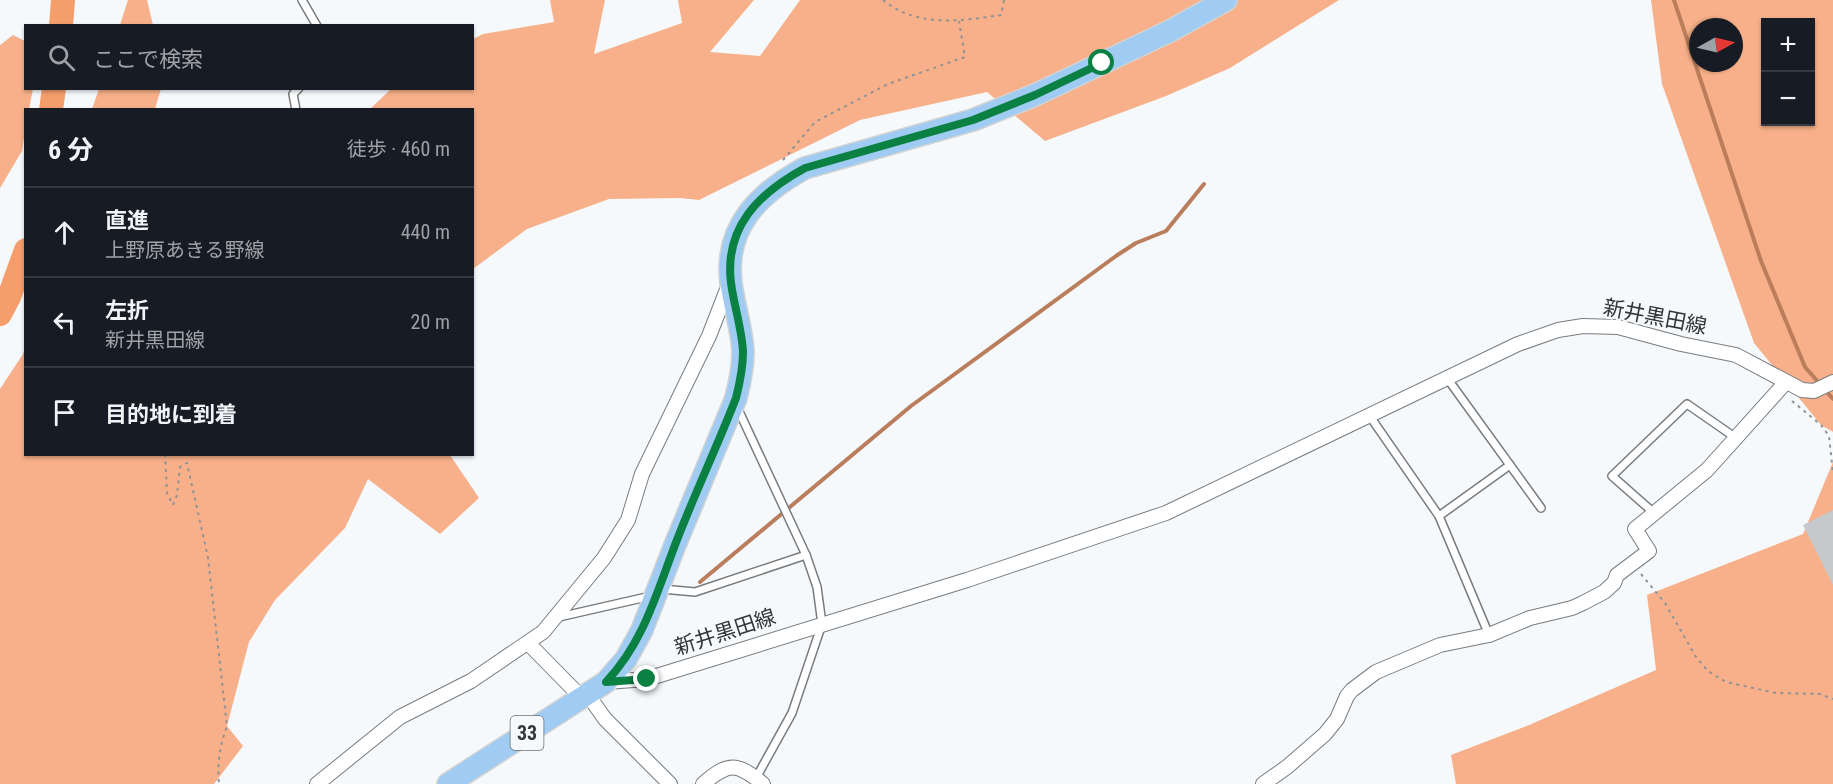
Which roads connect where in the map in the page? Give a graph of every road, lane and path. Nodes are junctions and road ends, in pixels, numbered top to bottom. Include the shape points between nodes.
1 (303, 0) edge
2 (883, 0) edge
3 (1004, 0) edge
4 (1226, 0) edge
5 (959, 21) junction
6 (317, 24) edge
7 (297, 90) edge
8 (296, 108) edge
9 (778, 166) dead end
10 (731, 281) junction
11 (1447, 378) junction
12 (1833, 382) edge
13 (1785, 385) junction
14 (735, 402) junction
15 (1369, 415) junction
16 (1736, 438) junction
17 (165, 456) edge
18 (1510, 465) junction
19 (1833, 473) edge
20 (1541, 508) dead end
21 (1654, 513) junction
22 (1439, 516) junction
23 (806, 555) junction
24 (1632, 565) junction
25 (658, 592) junction
26 (554, 618) junction
27 (822, 624) junction
28 (1489, 635) junction
29 (528, 643) junction
30 (606, 682) junction
31 (585, 696) junction
32 (1833, 699) edge
33 (760, 781) edge
34 (451, 783) edge
35 (219, 784) edge
36 (317, 784) edge
37 (670, 784) edge
38 (703, 784) edge
39 (1263, 784) edge

1 - 6 lane
2 - 5 path via 924,19
3 - 5 path via 1001,15
4 - 10 main road, 33 via 1035,95 973,120 805,168 780,181 766,192 736,232 731,249
5 - 9 path via 964,57 888,84 815,122
7 - 8 lane via 292,94
10 - 14 main road, 33 via 743,350
10 - 26 street via 709,336 642,474 628,520 604,558
11 - 13 street, 新井黒田線 via 1532,338 1595,326 1626,329 1736,355
11 - 15 street, 新井黒田線
11 - 18 lane
12 - 13 street, 新井黒田線 via 1814,391
13 - 16 street
13 - 19 path via 1830,436
14 - 23 lane
14 - 25 main road, 33
15 - 22 lane
15 - 27 street, 新井黒田線 via 1166,513
16 - 21 street via 1707,470
16 - 21 lane via 1687,404 1612,476
17 - 35 path via 167,493 173,505 180,467 187,463 208,558 227,726 217,769
18 - 20 lane
18 - 22 lane
21 - 24 street via 1635,529 1649,551
22 - 28 lane
23 - 25 lane via 695,592
23 - 27 lane via 817,587
24 - 28 street via 1617,575 1604,592 1583,603
24 - 32 path via 1665,603 1695,657 1708,671 1726,682 1776,693 1820,694
25 - 26 lane
25 - 30 main road, 33 via 632,651
26 - 29 street
27 - 30 street, 新井黒田線 via 647,679
27 - 33 lane via 792,713
28 - 39 street via 1440,645 1376,672 1347,696 1325,735
29 - 31 street
29 - 36 street via 471,681 400,717
30 - 31 main road, 33
31 - 34 main road, 33
31 - 37 street
33 - 38 street via 740,769 727,767

